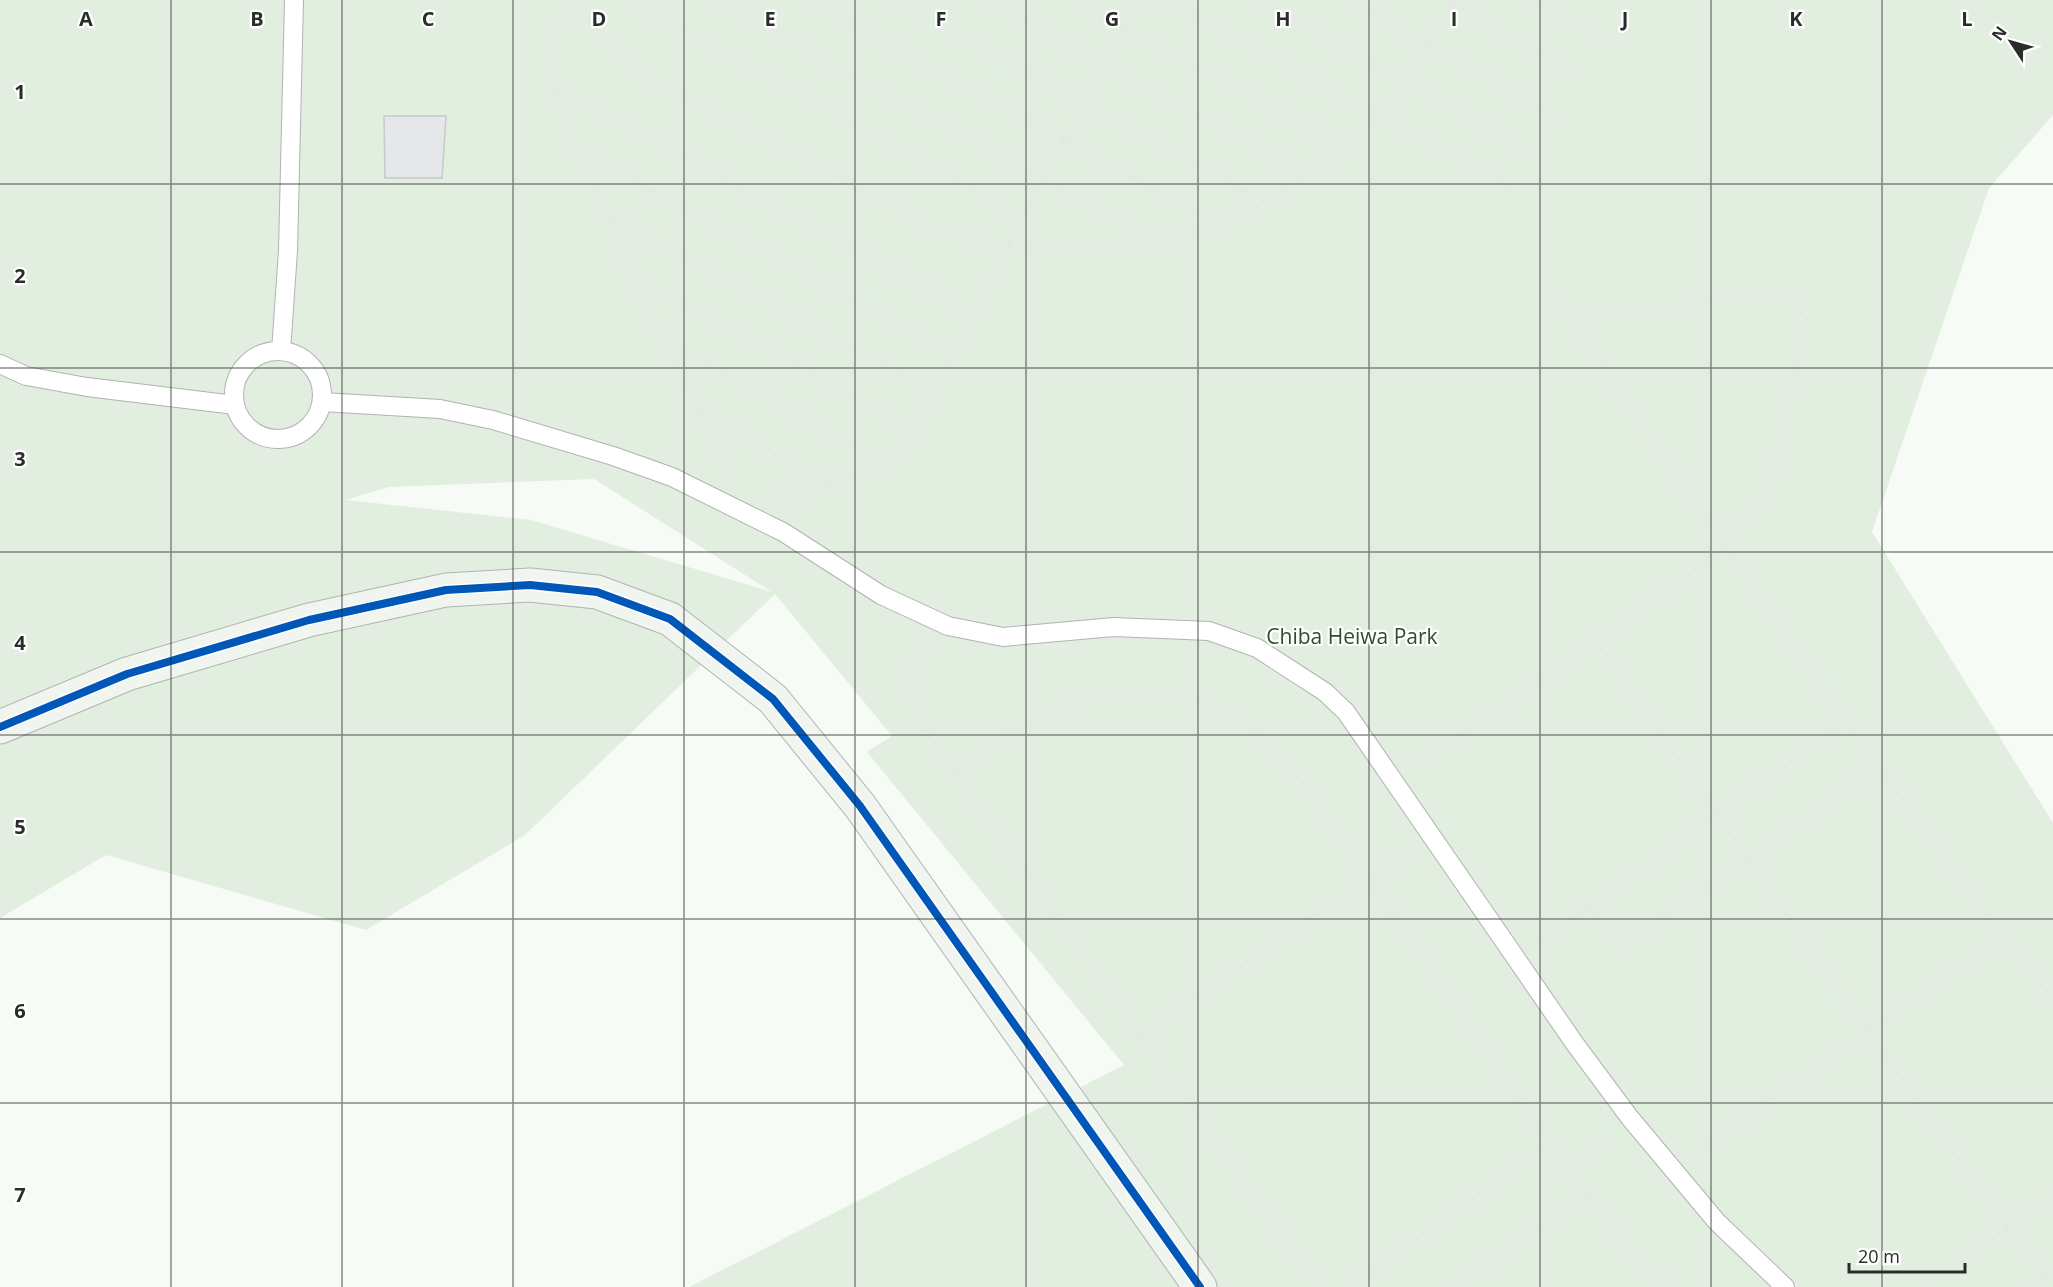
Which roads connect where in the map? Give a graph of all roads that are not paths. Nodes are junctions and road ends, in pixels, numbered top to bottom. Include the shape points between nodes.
1 (294, 0) edge
2 (281, 351) junction
3 (0, 364) edge
4 (322, 402) junction
5 (235, 405) junction
6 (0, 727) edge
7 (1200, 1287) edge
8 (1785, 1287) edge

1 - 2 lane via 288,251
2 - 4 lane via 309,362 318,374
2 - 5 lane via 255,357 245,366 234,392
3 - 5 lane via 26,376 87,387
4 - 5 lane via 317,417 307,428 280,439 251,430
4 - 8 lane via 440,409 493,420 672,477 783,532 881,595 948,626 1003,637 1114,627 1209,631 1257,648 1325,692 1346,712 1429,836 1630,1118 1718,1222
6 - 7 street via 127,674 309,620 447,590 530,585 597,592 670,619 773,699 860,806

